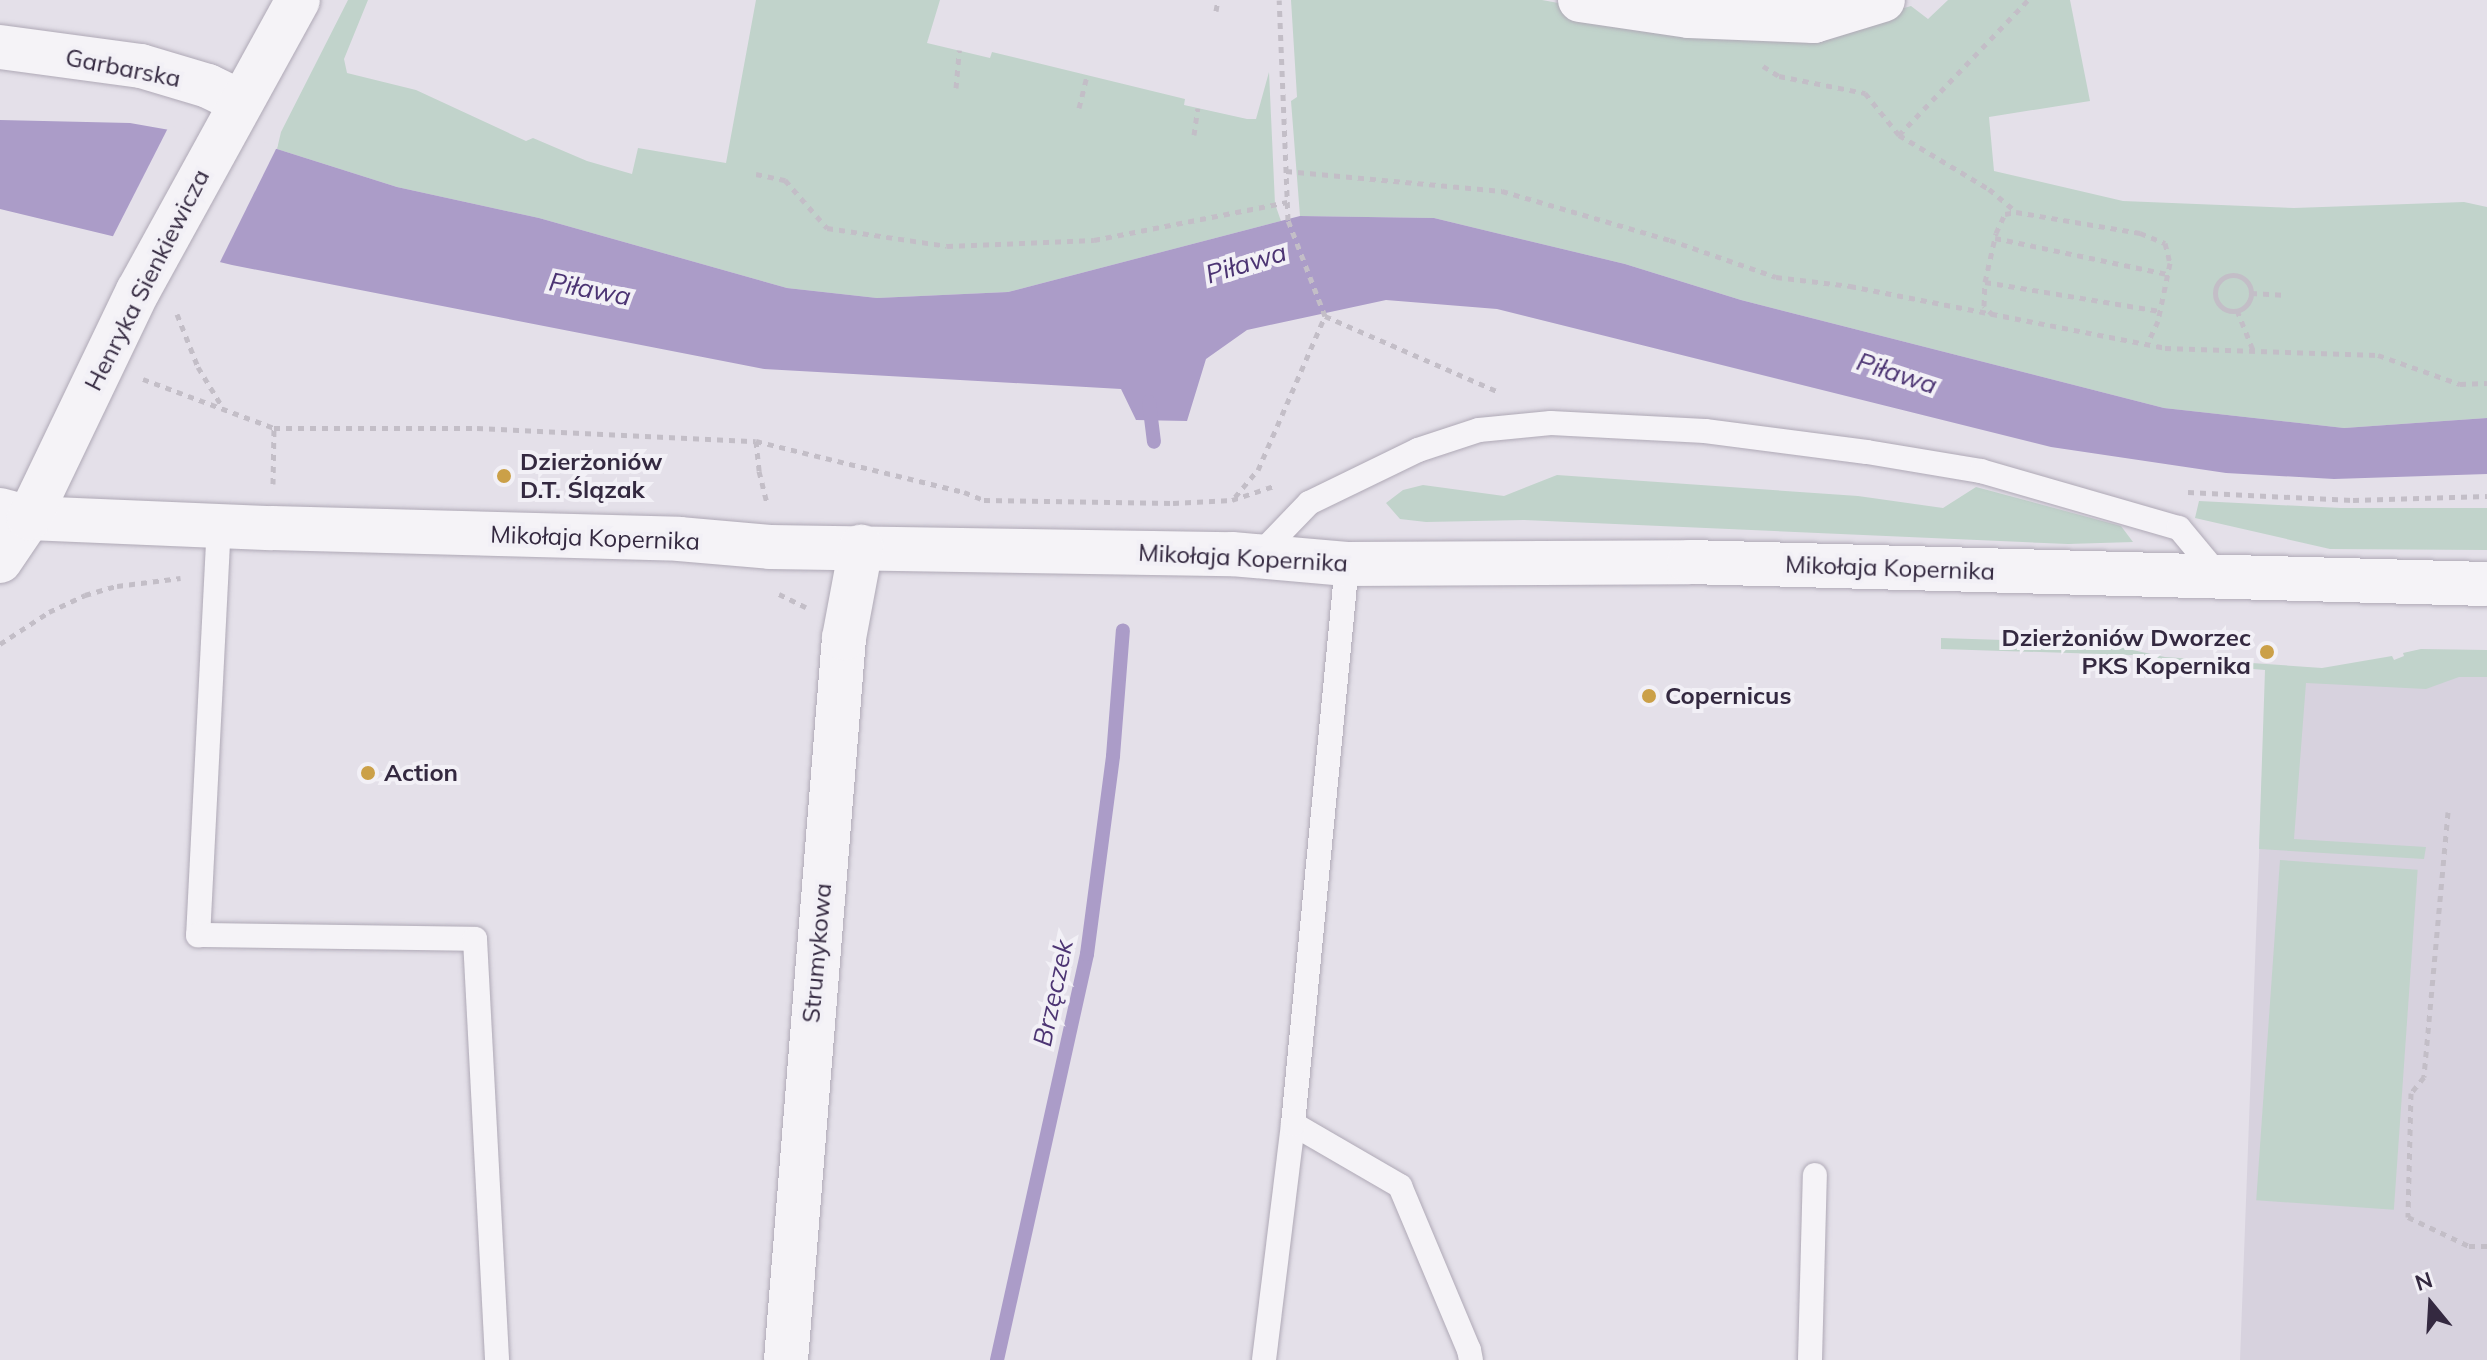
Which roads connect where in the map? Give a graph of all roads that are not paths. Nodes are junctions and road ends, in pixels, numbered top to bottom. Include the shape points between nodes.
1 (298, 0) edge
2 (1580, 0) edge
3 (1883, 0) edge
4 (0, 47) edge
5 (236, 111) junction
6 (15, 514) edge
7 (219, 523) junction
8 (861, 547) junction
9 (1259, 555) junction
10 (0, 561) edge
11 (1347, 564) junction
12 (2219, 576) junction
13 (2487, 584) edge
14 (1293, 1124) junction
15 (1815, 1175) dead end
16 (497, 1360) edge
17 (786, 1360) edge
18 (1264, 1360) edge
19 (1471, 1360) edge
20 (1810, 1360) edge

1 - 5 street, Henryka Sienkiewicza
2 - 3 street via 1721,18 1814,21
4 - 5 street, Garbarska via 141,66 208,86
5 - 6 street, Henryka Sienkiewicza
6 - 7 street, Mikołaja Kopernika
6 - 10 street, Henryka Sienkiewicza
7 - 8 street, Mikołaja Kopernika
7 - 16 lane via 198,935 475,939
8 - 9 street, Mikołaja Kopernika
8 - 17 street, Strumykowa via 844,638
9 - 11 street, Mikołaja Kopernika
9 - 12 lane via 1309,503 1418,450 1479,430 1551,423 1705,431 1981,471 2179,528
11 - 12 street, Mikołaja Kopernika via 1689,562
11 - 14 lane
12 - 13 street, Mikołaja Kopernika
14 - 18 lane
14 - 19 lane via 1400,1186
15 - 20 lane

